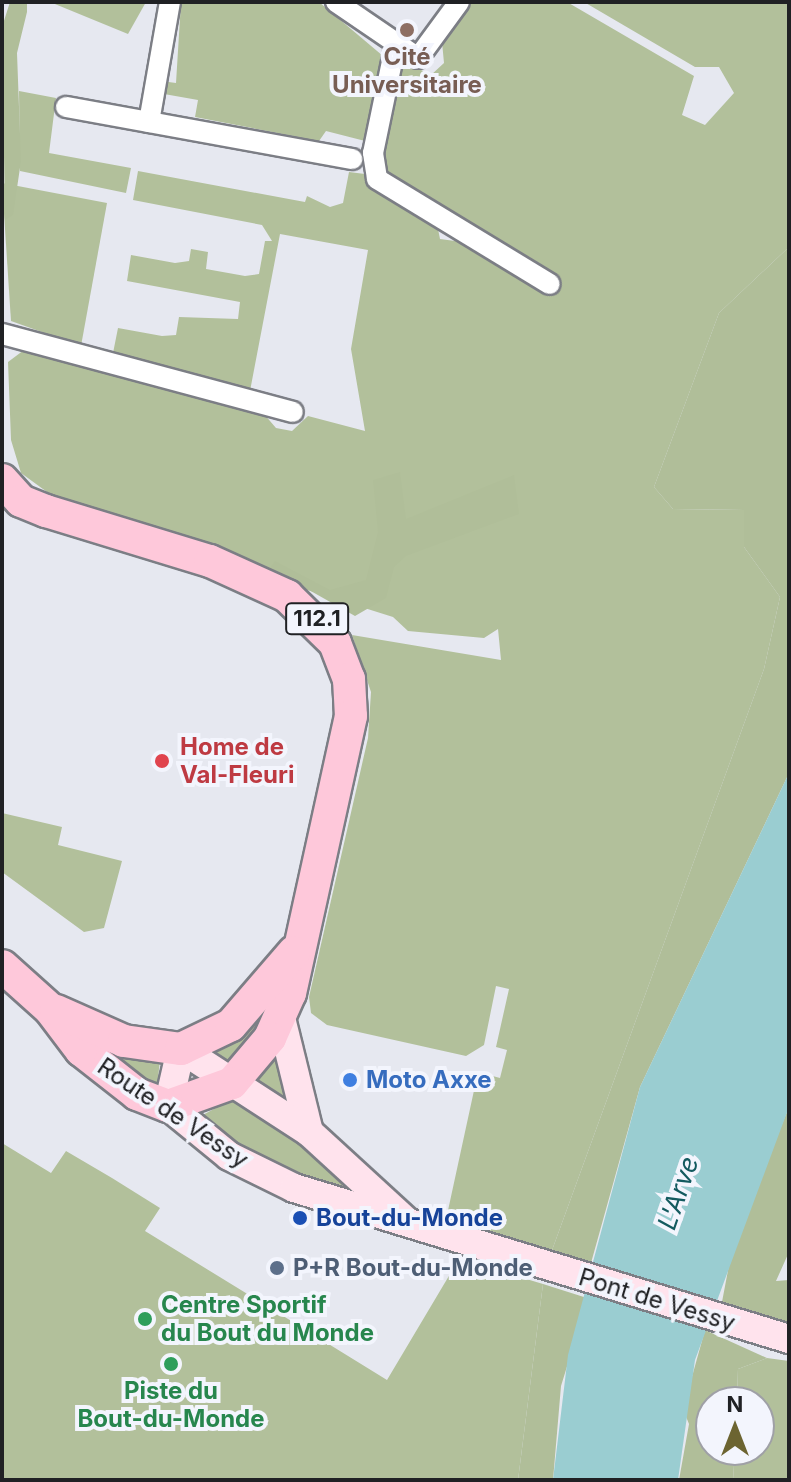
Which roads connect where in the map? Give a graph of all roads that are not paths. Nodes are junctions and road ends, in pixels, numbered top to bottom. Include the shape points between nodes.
1 (170, 2) edge
2 (336, 2) edge
3 (459, 2) edge
4 (395, 47) junction
5 (66, 107) dead end
6 (149, 122) junction
7 (352, 159) dead end
8 (550, 284) dead end
9 (2, 334) edge
10 (293, 412) dead end
11 (2, 480) edge
12 (294, 952) junction
13 (2, 966) edge
14 (50, 1009) junction
15 (281, 1018) junction
16 (181, 1049) junction
17 (232, 1083) junction
18 (168, 1106) junction
19 (309, 1132) junction
20 (405, 1220) junction
21 (546, 1267) joint
22 (778, 1336) edge

1 - 6 street
2 - 4 street
3 - 4 street via 418,58
4 - 8 street via 373,153 377,179
5 - 6 street
6 - 7 street
9 - 10 street
11 - 12 main road, 112.1 via 21,501 46,511 270,587 306,610 335,643 349,679 350,733
12 - 15 main road, 112.1
12 - 16 main road, 112.1 via 231,1025
13 - 14 main road, Route de Vessy
14 - 16 main road, Route de Vessy via 124,1041
14 - 18 main road, Route de Vessy via 115,1078
15 - 17 main road, 112.1
15 - 19 street
16 - 17 street, Route de Vessy
16 - 18 street
17 - 18 main road
17 - 19 street, Route de Vessy
18 - 20 street, Route de Vessy via 219,1150 294,1188
19 - 20 street, Route de Vessy
20 - 21 street, Route de Vessy
21 - 22 street, Pont de Vessy

